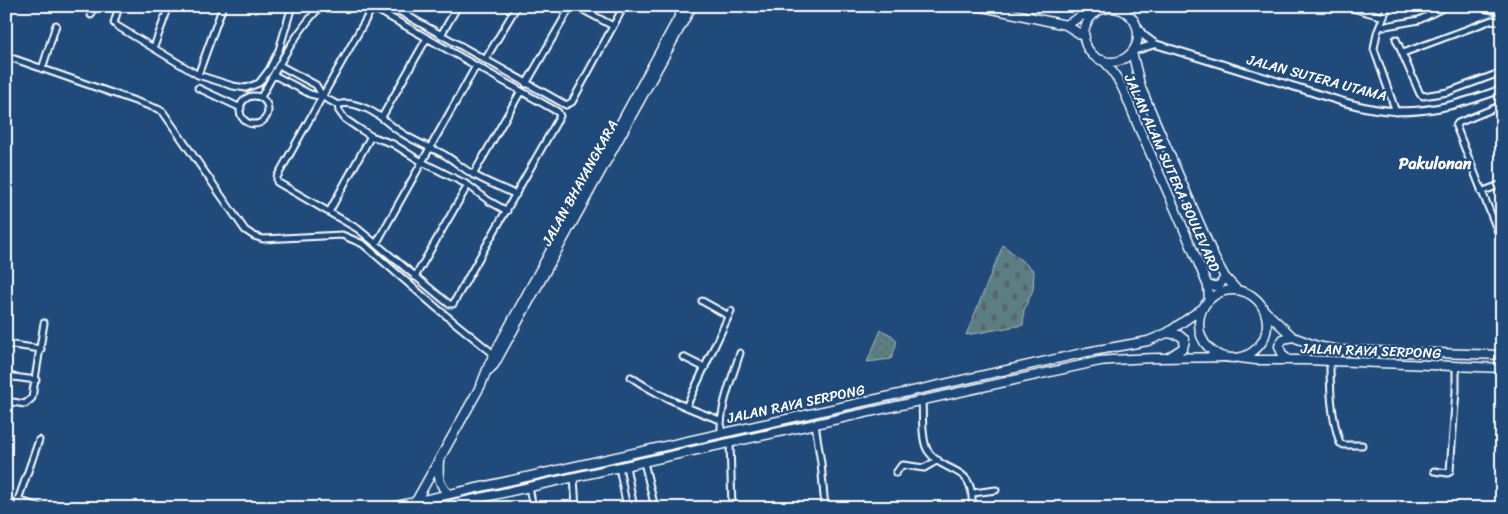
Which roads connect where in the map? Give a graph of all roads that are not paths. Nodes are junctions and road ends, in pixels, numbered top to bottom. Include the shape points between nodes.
1 (94, 6) edge
2 (119, 6) edge
3 (168, 6) edge
4 (223, 6) edge
5 (292, 6) edge
6 (321, 6) edge
7 (394, 6) edge
8 (458, 6) edge
9 (517, 6) edge
10 (570, 6) edge
11 (576, 6) edge
12 (624, 6) edge
13 (685, 6) edge
14 (692, 6) edge
15 (978, 6) edge
16 (1132, 6) edge
17 (1345, 6) edge
18 (1388, 6) edge
19 (1447, 6) edge
20 (1473, 6) edge
21 (1105, 7) edge
22 (1499, 9) edge
23 (90, 15) dead end
24 (1130, 15) junction
25 (1384, 17) junction
26 (1502, 22) edge
27 (56, 25) dead end
28 (1066, 25) junction
29 (613, 26) junction
30 (1137, 26) junction
31 (1380, 27) junction
32 (441, 35) junction
33 (1085, 37) junction
34 (427, 38) junction
35 (1396, 39) dead end
36 (1155, 44) junction
37 (154, 47) junction
38 (1132, 51) junction
39 (1403, 53) junction
40 (6, 56) edge
41 (485, 60) junction
42 (1103, 60) junction
43 (279, 65) junction
44 (476, 66) junction
45 (42, 69) junction
46 (1502, 72) edge
47 (198, 75) junction
48 (274, 75) junction
49 (526, 84) junction
50 (198, 88) dead end
51 (1502, 89) edge
52 (521, 91) junction
53 (261, 97) junction
54 (323, 97) junction
55 (338, 105) junction
56 (1502, 105) edge
57 (240, 108) junction
58 (1396, 112) junction
59 (382, 117) junction
60 (372, 136) junction
61 (429, 149) junction
62 (422, 162) junction
63 (473, 174) junction
64 (1502, 184) edge
65 (468, 185) junction
66 (1481, 192) junction
67 (516, 195) junction
68 (507, 211) junction
69 (328, 212) junction
70 (1502, 242) edge
71 (376, 244) junction
72 (415, 277) junction
73 (1225, 277) junction
74 (1208, 286) junction
75 (1237, 290) junction
76 (1209, 300) junction
77 (702, 301) dead end
78 (1203, 308) junction
79 (1264, 310) junction
80 (44, 323) dead end
81 (1167, 333) junction
82 (1293, 337) junction
83 (6, 344) edge
84 (41, 349) junction
85 (740, 353) dead end
86 (1502, 355) edge
87 (496, 356) junction
88 (683, 357) dead end
89 (1168, 357) junction
90 (1224, 358) junction
91 (1240, 358) junction
92 (1288, 360) junction
93 (1330, 361) junction
94 (1456, 367) junction
95 (705, 368) junction
96 (1502, 368) edge
97 (6, 376) edge
98 (631, 377) dead end
99 (36, 380) junction
100 (6, 401) edge
101 (922, 401) junction
102 (686, 407) junction
103 (720, 420) junction
104 (814, 424) junction
105 (721, 433) junction
106 (39, 440) dead end
107 (730, 442) junction
108 (1362, 445) dead end
109 (440, 459) junction
110 (938, 460) junction
111 (644, 462) junction
112 (623, 466) junction
113 (1434, 471) dead end
114 (896, 473) dead end
115 (574, 477) junction
116 (628, 484) junction
117 (622, 485) junction
118 (530, 487) junction
119 (996, 490) dead end
120 (972, 493) junction
121 (449, 494) junction
122 (479, 498) junction
123 (18, 500) junction
124 (416, 501) junction
125 (18, 508) edge
126 (42, 508) edge
127 (387, 508) edge
128 (435, 508) edge
129 (480, 508) edge
130 (533, 508) edge
131 (576, 508) edge
132 (627, 508) edge
133 (634, 508) edge
134 (655, 508) edge
135 (732, 508) edge
136 (825, 508) edge
137 (972, 508) edge

1 - 23 street
2 - 37 street via 114,23
3 - 37 street
4 - 47 street
5 - 47 street via 279,50 259,82 246,88
6 - 43 street via 292,42
7 - 32 street
8 - 32 street
9 - 41 street
10 - 49 street
11 - 29 street
12 - 29 street
13 - 87 main road, JALAN BHAYANGKARA
14 - 87 main road, JALAN BHAYANGKARA
15 - 28 main road
16 - 24 main road
17 - 25 street
18 - 25 street
19 - 31 street via 1419,20
20 - 22 street
21 - 24 main road
21 - 28 main road
21 - 33 main road via 1088,22
24 - 30 main road
25 - 31 street
26 - 39 street via 1492,20
27 - 45 street
28 - 33 main road
29 - 49 street via 568,105
30 - 36 street, JALAN SUTERA UTAMA
30 - 38 main road via 1137,43
31 - 58 street via 1374,49
32 - 41 street
33 - 42 main road via 1090,51
34 - 44 street
34 - 54 street via 379,11 370,12
34 - 59 street
35 - 39 street
36 - 38 street
36 - 58 street, JALAN SUTERA UTAMA via 1334,99
37 - 47 street
38 - 42 main road via 1118,61
38 - 73 main road, JALAN ALAM SUTERA BOULEVARD via 1141,88 1214,259
39 - 46 street via 1423,96 1448,92
40 - 45 street
41 - 49 street
42 - 74 main road, JALAN ALAM SUTERA BOULEVARD via 1121,83
43 - 48 street
43 - 54 street via 316,85
44 - 52 street
44 - 61 street
45 - 87 street via 163,112 246,230 254,236 263,239 342,235 352,238
48 - 53 street
48 - 54 street via 310,94
50 - 57 street
51 - 58 street, JALAN SUTERA UTAMA via 1444,108
52 - 63 street
52 - 67 street via 560,114 560,119
53 - 57 street via 248,97
53 - 57 street via 268,109 262,121 249,122 242,116
54 - 55 street
54 - 69 street via 277,182
55 - 59 street via 354,104
55 - 60 street via 345,119
56 - 66 street via 1456,125
59 - 61 street
60 - 62 street via 394,144
60 - 69 street
61 - 62 street
61 - 63 street
62 - 65 street
62 - 71 street
63 - 67 street
64 - 66 street
65 - 68 street
65 - 72 street
66 - 70 street
67 - 68 street
68 - 72 street via 453,304 448,304
69 - 71 street
71 - 72 street
73 - 74 main road via 1219,286
73 - 75 main road, JALAN ALAM SUTERA BOULEVARD
74 - 76 main road, JALAN ALAM SUTERA BOULEVARD
75 - 76 main road via 1222,292
75 - 79 main road via 1253,296
76 - 78 main road
77 - 95 street via 730,314
78 - 81 main road, JALAN RAYA SERPONG
78 - 90 main road via 1199,323 1202,338 1211,350
79 - 82 main road, JALAN RAYA SERPONG
79 - 91 main road via 1267,319 1264,340 1258,348
80 - 84 street
81 - 89 main road via 1185,340 1183,348
81 - 105 main road, JALAN RAYA SERPONG via 1148,341
82 - 86 main road, JALAN RAYA SERPONG via 1338,350
82 - 92 main road via 1283,339 1279,346
83 - 84 street
84 - 99 street
85 - 103 street
87 - 109 main road, JALAN BHAYANGKARA via 494,365
88 - 95 street
89 - 90 main road, JALAN RAYA SERPONG
89 - 101 main road, JALAN RAYA SERPONG via 1100,361
90 - 91 main road
91 - 92 main road, JALAN RAYA SERPONG
92 - 93 main road, JALAN RAYA SERPONG
93 - 94 main road, JALAN RAYA SERPONG
93 - 108 street via 1333,422 1340,443 1344,446
94 - 96 main road, JALAN RAYA SERPONG
94 - 113 street via 1450,471
95 - 102 street
97 - 99 street
98 - 102 street
99 - 100 street via 32,398 27,403
101 - 104 main road, JALAN RAYA SERPONG
101 - 110 street via 925,445
102 - 103 street
103 - 105 street
104 - 107 main road, JALAN RAYA SERPONG
104 - 136 street
105 - 121 main road, JALAN RAYA SERPONG
106 - 123 street
107 - 111 main road, JALAN RAYA SERPONG
107 - 135 street
109 - 121 main road via 439,478
109 - 124 main road, JALAN BHAYANGKARA
110 - 114 street via 924,468 903,465
110 - 120 street via 960,473 969,482
111 - 112 main road, JALAN RAYA SERPONG
111 - 134 street
112 - 115 main road, JALAN RAYA SERPONG
112 - 116 street
112 - 117 street
115 - 118 main road, JALAN RAYA SERPONG
115 - 131 street
116 - 117 street
116 - 133 street
117 - 132 street
118 - 122 main road, JALAN RAYA SERPONG
118 - 130 street
119 - 120 street
120 - 137 street
121 - 124 main road, JALAN RAYA SERPONG
122 - 128 main road, JALAN RAYA SERPONG
122 - 129 street
123 - 125 street
123 - 126 street
124 - 127 main road, JALAN RAYA SERPONG

